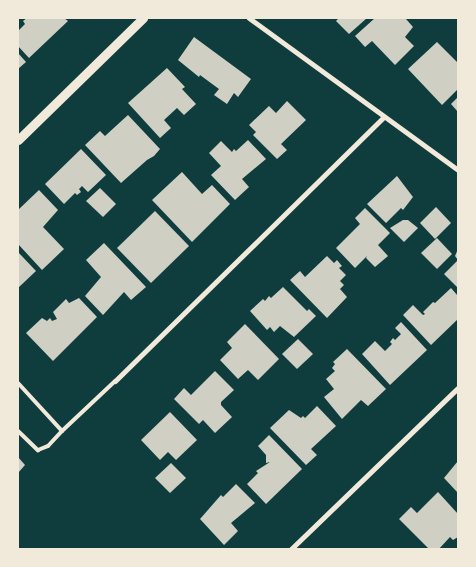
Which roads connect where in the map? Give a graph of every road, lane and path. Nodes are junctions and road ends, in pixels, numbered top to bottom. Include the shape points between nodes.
1 (143, 18) edge
2 (248, 18) edge
3 (384, 117) junction
4 (18, 140) edge
5 (458, 170) edge
6 (115, 380) joint
7 (18, 383) edge
8 (458, 388) edge
9 (18, 430) edge
10 (62, 431) junction
11 (290, 550) edge

1 - 4 street
2 - 3 street
3 - 5 street
3 - 6 street
6 - 10 lane
7 - 10 lane
8 - 11 street
9 - 10 lane via 38,450 48,446

